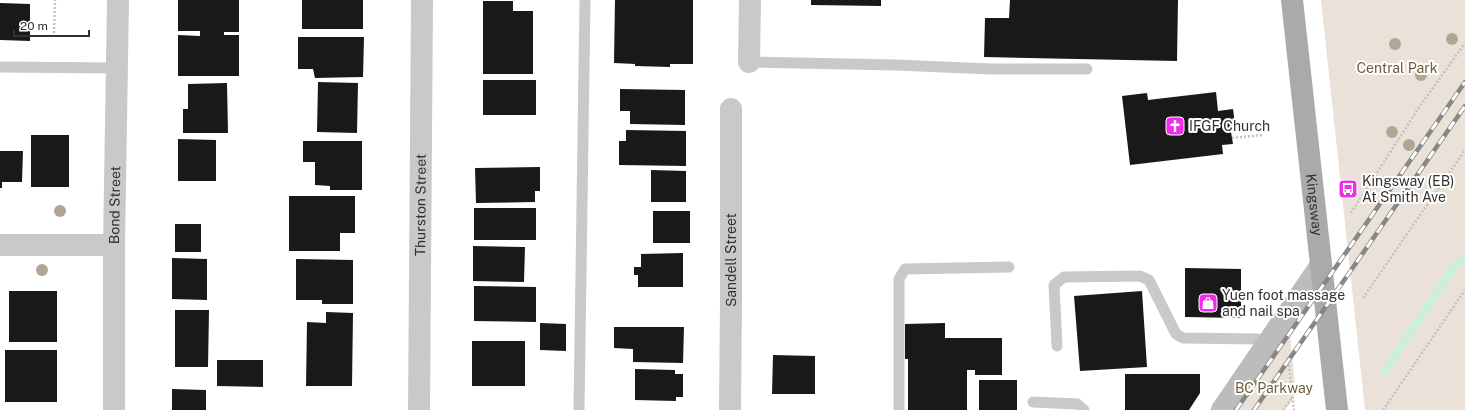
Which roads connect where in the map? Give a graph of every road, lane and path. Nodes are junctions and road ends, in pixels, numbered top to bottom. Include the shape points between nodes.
1 (55, 0) edge
2 (118, 0) edge
3 (422, 0) edge
4 (585, 0) edge
5 (750, 0) edge
6 (1292, 0) edge
7 (54, 33) dead end
8 (1465, 43) edge
9 (749, 62) joint
10 (0, 67) edge
11 (117, 68) junction
12 (1087, 69) dead end
13 (731, 109) dead end
14 (1262, 135) dead end
15 (1232, 138) dead end
16 (1465, 150) edge
17 (1351, 213) dead end
18 (0, 245) edge
19 (114, 245) junction
20 (1321, 265) junction
21 (1009, 267) dead end
22 (1465, 290) edge
23 (1363, 298) dead end
24 (1057, 346) dead end
25 (1266, 346) junction
26 (1287, 351) dead end
27 (1293, 396) junction
28 (1033, 402) dead end
29 (114, 410) edge
30 (419, 410) edge
31 (579, 410) edge
32 (730, 410) edge
33 (899, 410) edge
34 (1084, 410) edge
35 (1222, 410) edge
36 (1283, 410) edge
37 (1294, 410) edge
38 (1338, 410) edge
39 (1383, 410) edge

1 - 7 path
2 - 11 street, Bond Street
3 - 30 street, Thurston Street
4 - 31 lane
5 - 9 street
6 - 20 main road, Kingsway
8 - 17 path via 1418,109
9 - 12 lane via 990,69
10 - 11 lane
11 - 19 street, Bond Street
13 - 32 street, Sandell Street
14 - 15 path
16 - 23 path
18 - 19 street
19 - 29 street, Bond Street
20 - 25 street
20 - 38 main road, Kingsway
21 - 33 lane via 905,269 899,279
22 - 39 path
24 - 25 lane via 1054,285 1064,277 1140,276 1149,280 1176,334 1183,338 1258,339
25 - 35 street
26 - 27 path
27 - 36 path
27 - 37 path
28 - 34 lane via 1076,404

